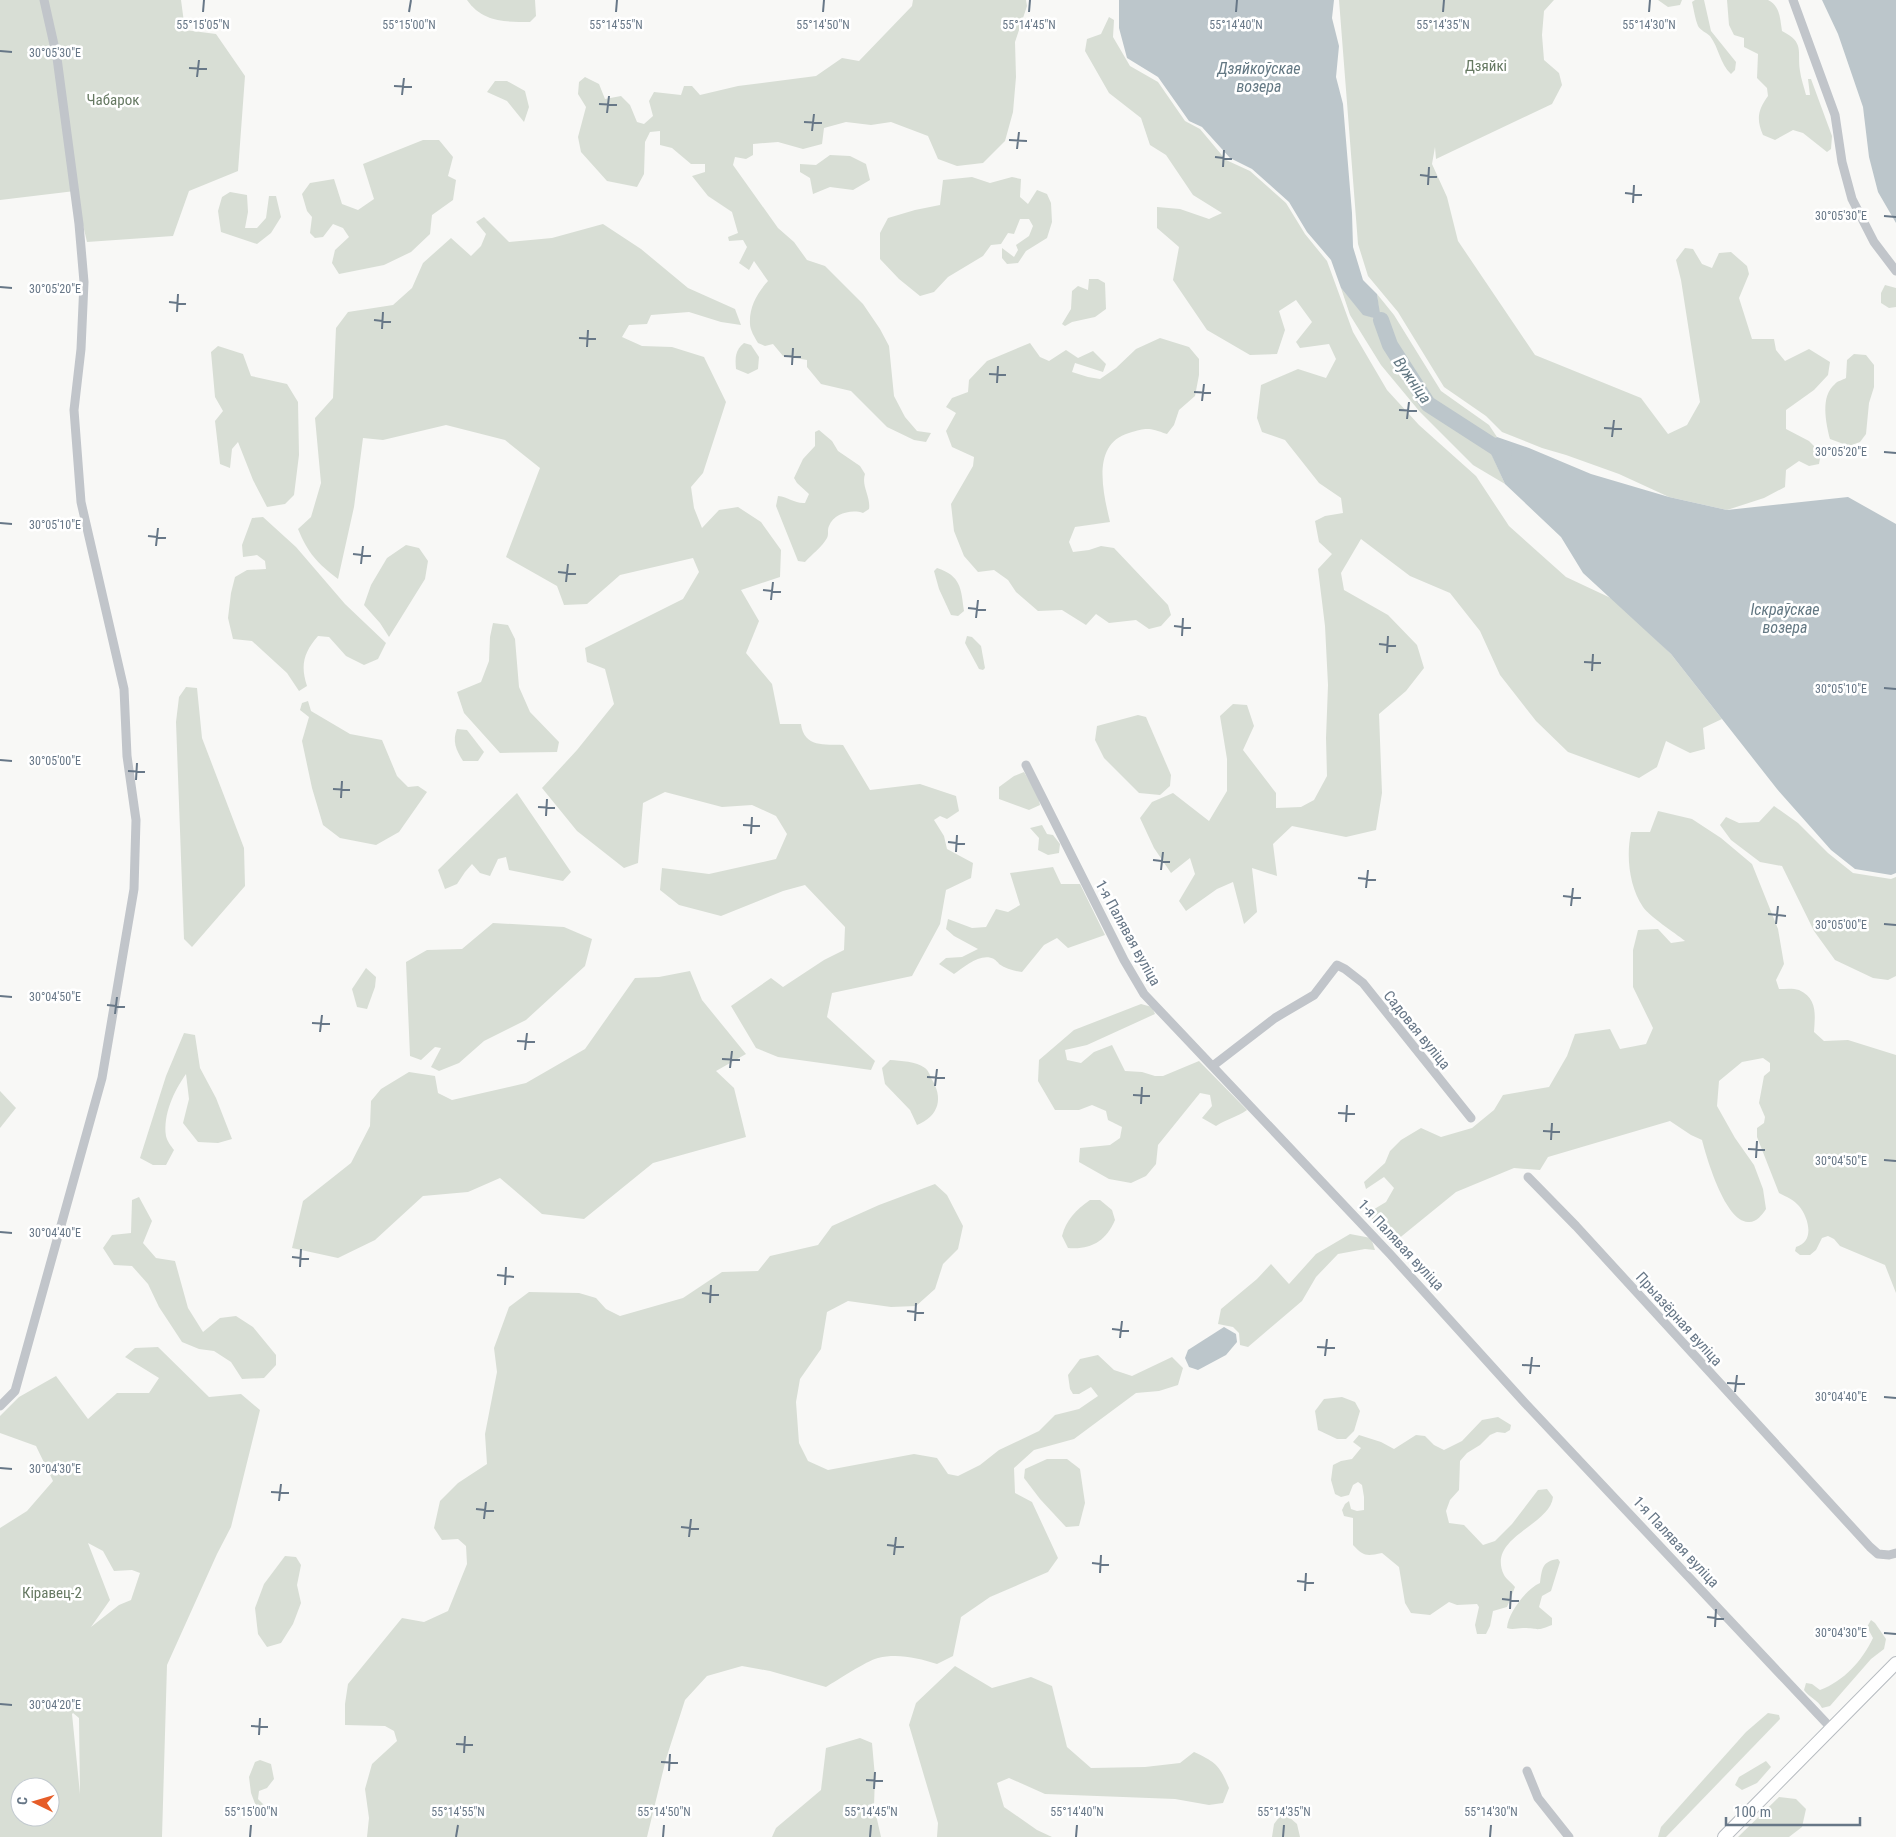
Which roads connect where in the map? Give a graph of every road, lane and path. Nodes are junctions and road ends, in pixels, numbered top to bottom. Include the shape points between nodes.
1 (44, 0) edge
2 (1793, 0) edge
3 (1896, 271) edge
4 (1026, 765) dead end
5 (1214, 1066) junction
6 (1471, 1118) dead end
7 (1528, 1177) dead end
8 (0, 1406) edge
9 (1896, 1553) edge
10 (1896, 1662) edge
11 (1831, 1728) junction
12 (1527, 1771) dead end
13 (1569, 1837) edge
14 (1724, 1837) edge

1 - 8 street via 57,58 83,273 81,349 74,410 81,502 124,689 127,756 136,820 134,889 102,1078 15,1391
2 - 3 street via 1835,115 1852,199 1874,242
4 - 5 street, 1-я Палявая вуліца via 1144,994
5 - 6 street, Садовая вуліца via 1275,1018 1314,995 1337,965 1362,984
5 - 11 street, 1-я Палявая вуліца
7 - 9 street, Прыазёрная вуліца via 1870,1547 1878,1554
10 - 11 main road
11 - 14 main road
12 - 13 street via 1538,1798

